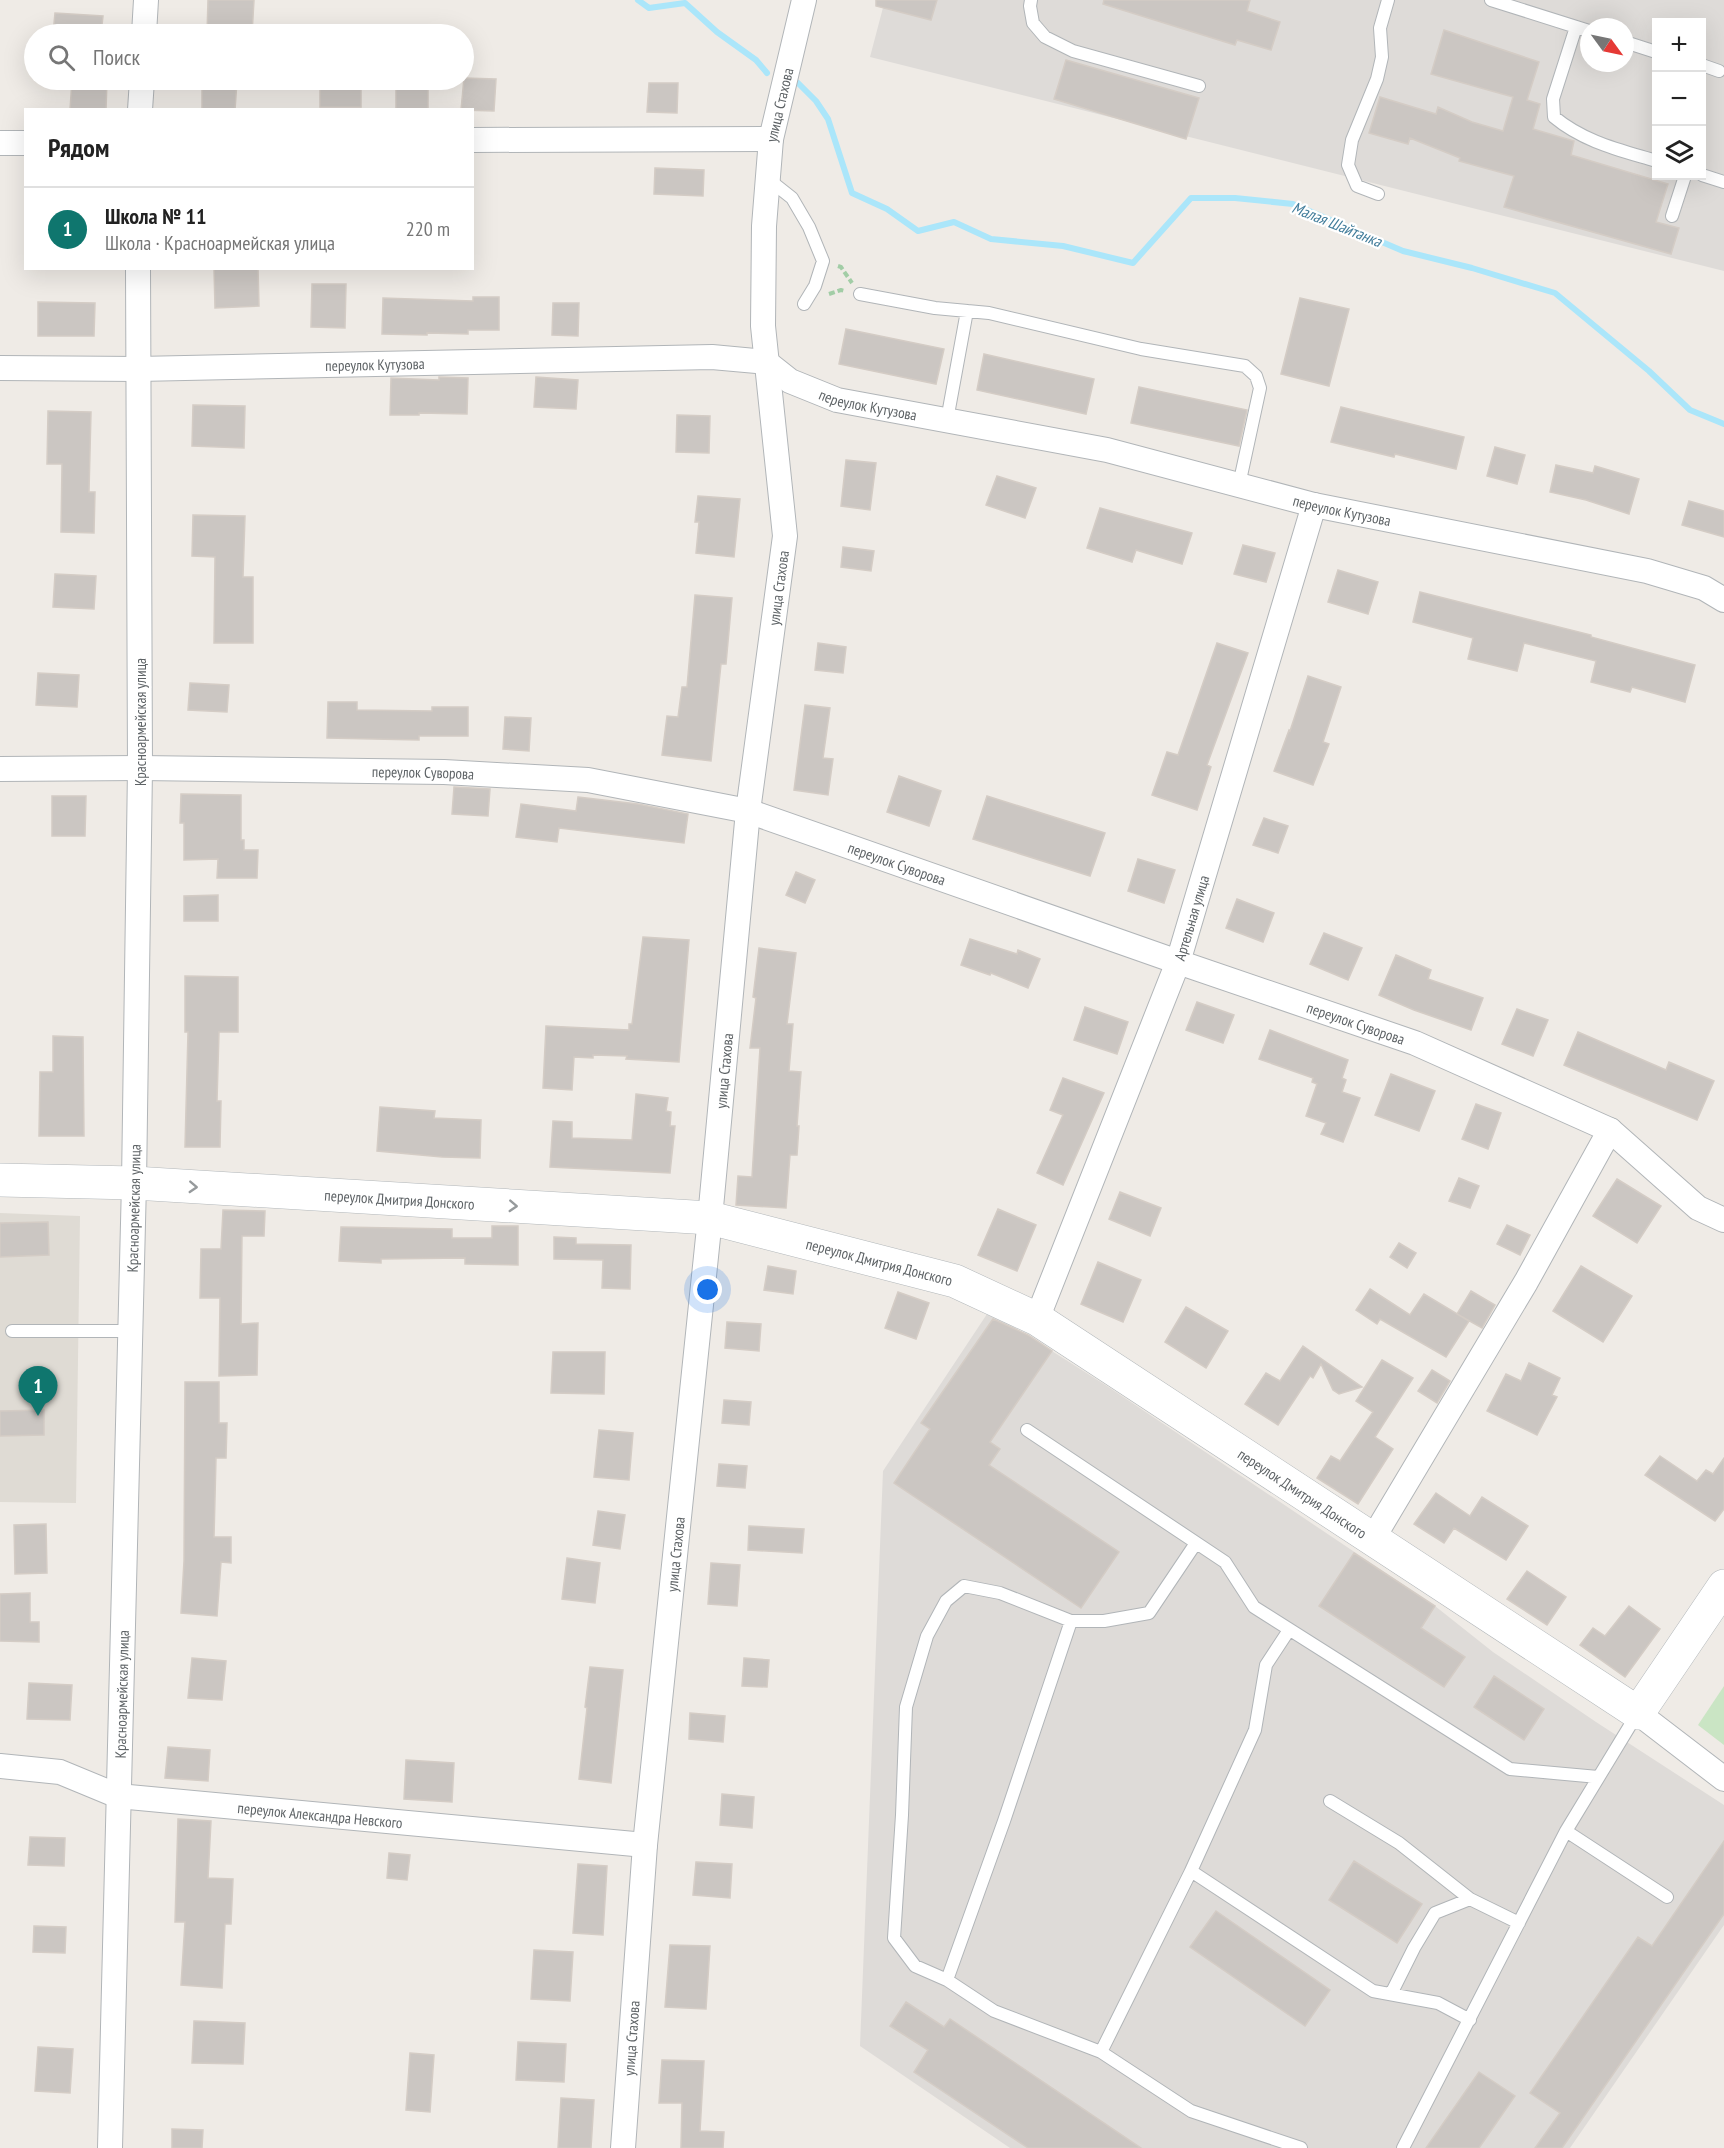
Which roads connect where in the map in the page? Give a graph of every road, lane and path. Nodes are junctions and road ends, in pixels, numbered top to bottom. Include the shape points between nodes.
1 (146, 0) edge
2 (804, 0) edge
3 (1031, 0) edge
4 (1389, 0) edge
5 (1491, 0) edge
6 (145, 24) edge
7 (1580, 28) edge
8 (1580, 36) edge
9 (1634, 45) edge
10 (1652, 51) edge
11 (1706, 67) edge
12 (1719, 71) dead end
13 (1199, 86) dead end
14 (141, 90) edge
15 (140, 108) edge
16 (771, 139) junction
17 (474, 140) edge
18 (0, 143) edge
19 (24, 143) edge
20 (1652, 160) edge
21 (1706, 177) edge
22 (768, 179) junction
23 (1684, 180) edge
24 (1724, 182) edge
25 (1378, 194) dead end
26 (1672, 216) dead end
27 (823, 261) junction
28 (138, 270) edge
29 (860, 294) joint
30 (804, 304) dead end
31 (967, 311) junction
32 (766, 362) junction
33 (0, 368) edge
34 (138, 369) junction
35 (947, 420) junction
36 (1239, 485) junction
37 (1314, 505) junction
38 (1724, 600) edge
39 (140, 768) junction
40 (0, 769) edge
41 (748, 811) junction
42 (1178, 962) junction
43 (1610, 1130) junction
44 (0, 1180) edge
45 (134, 1183) junction
46 (710, 1218) junction
47 (1724, 1220) edge
48 (1037, 1319) junction
49 (12, 1331) dead end
50 (129, 1331) junction
51 (1027, 1430) dead end
52 (1372, 1540) junction
53 (1196, 1543) junction
54 (1724, 1586) edge
55 (1071, 1621) junction
56 (1289, 1630) junction
57 (1638, 1713) junction
58 (0, 1766) edge
59 (1598, 1777) junction
60 (1724, 1779) edge
61 (118, 1796) junction
62 (1330, 1801) dead end
63 (1566, 1831) junction
64 (645, 1845) junction
65 (1191, 1871) junction
66 (1667, 1897) dead end
67 (1470, 1899) junction
68 (1519, 1923) junction
69 (947, 1980) junction
70 (1391, 1994) junction
71 (1470, 2020) junction
72 (1101, 2052) junction
73 (110, 2148) edge
74 (623, 2148) edge
75 (1301, 2148) edge
76 (1403, 2148) edge

1 - 6 street
2 - 16 street, улица Стахова
3 - 13 lane via 1033,23 1045,37 1073,51
4 - 25 lane via 1380,28 1382,57 1377,79 1352,140 1348,165 1357,186
5 - 7 lane
8 - 20 lane via 1553,99 1554,117 1591,142
9 - 10 lane
11 - 12 lane
14 - 15 street
16 - 17 street
16 - 22 street, улица Стахова
18 - 19 street
21 - 24 lane
22 - 27 lane via 792,198
22 - 32 street, улица Стахова via 763,271
23 - 26 lane
27 - 29 path via 841,267
27 - 30 lane
28 - 34 street, Красноармейская улица
29 - 31 lane
31 - 35 lane
31 - 36 lane via 1141,349 1245,366 1256,376 1260,388
32 - 34 street, переулок Кутузова via 712,357
32 - 35 street, переулок Кутузова via 790,381 837,400
32 - 41 street, улица Стахова via 785,536
33 - 34 street, переулок Кутузова
34 - 39 street, Красноармейская улица
35 - 36 street, переулок Кутузова via 1107,450
36 - 37 street, переулок Кутузова
37 - 38 street, переулок Кутузова via 1647,571 1704,588
37 - 42 street, Артельная улица
39 - 40 street, переулок Суворова
39 - 41 street, переулок Суворова via 444,772 588,780
39 - 45 street, Красноармейская улица
41 - 42 street, переулок Суворова
41 - 46 street, улица Стахова
42 - 43 street, переулок Суворова via 1415,1043
42 - 48 street, Артельная улица
43 - 47 street, переулок Суворова via 1698,1208
43 - 52 street via 1526,1282
44 - 45 street, переулок Дмитрия Донского
45 -> 46 street, переулок Дмитрия Донского
45 - 50 street, Красноармейская улица
46 - 48 street, переулок Дмитрия Донского via 955,1281
46 - 64 street, улица Стахова
48 - 52 street, переулок Дмитрия Донского
49 - 50 lane
50 - 61 street, Красноармейская улица
51 - 53 lane
52 - 57 street, переулок Дмитрия Донского
53 - 55 lane via 1149,1613
53 - 56 lane via 1225,1562 1254,1607
54 - 57 street
55 - 69 lane
55 - 69 lane via 1000,1593 964,1586 946,1601 927,1635 906,1707 894,1938 915,1966
56 - 59 lane via 1510,1769
56 - 65 lane via 1266,1665 1255,1730
57 - 59 lane
57 - 60 street
58 - 61 street, переулок Александра Невского via 60,1772
59 - 63 lane
61 - 64 street, переулок Александра Невского
61 - 73 street, Красноармейская улица
62 - 67 lane via 1399,1843
63 - 66 lane
63 - 68 lane
64 - 74 street, улица Стахова
65 - 70 lane via 1373,1991
65 - 72 lane
67 - 68 lane
67 - 70 lane via 1436,1913
68 - 71 lane
69 - 72 lane via 994,2011
70 - 71 lane via 1438,2002
71 - 76 lane
72 - 75 lane via 1191,2111

